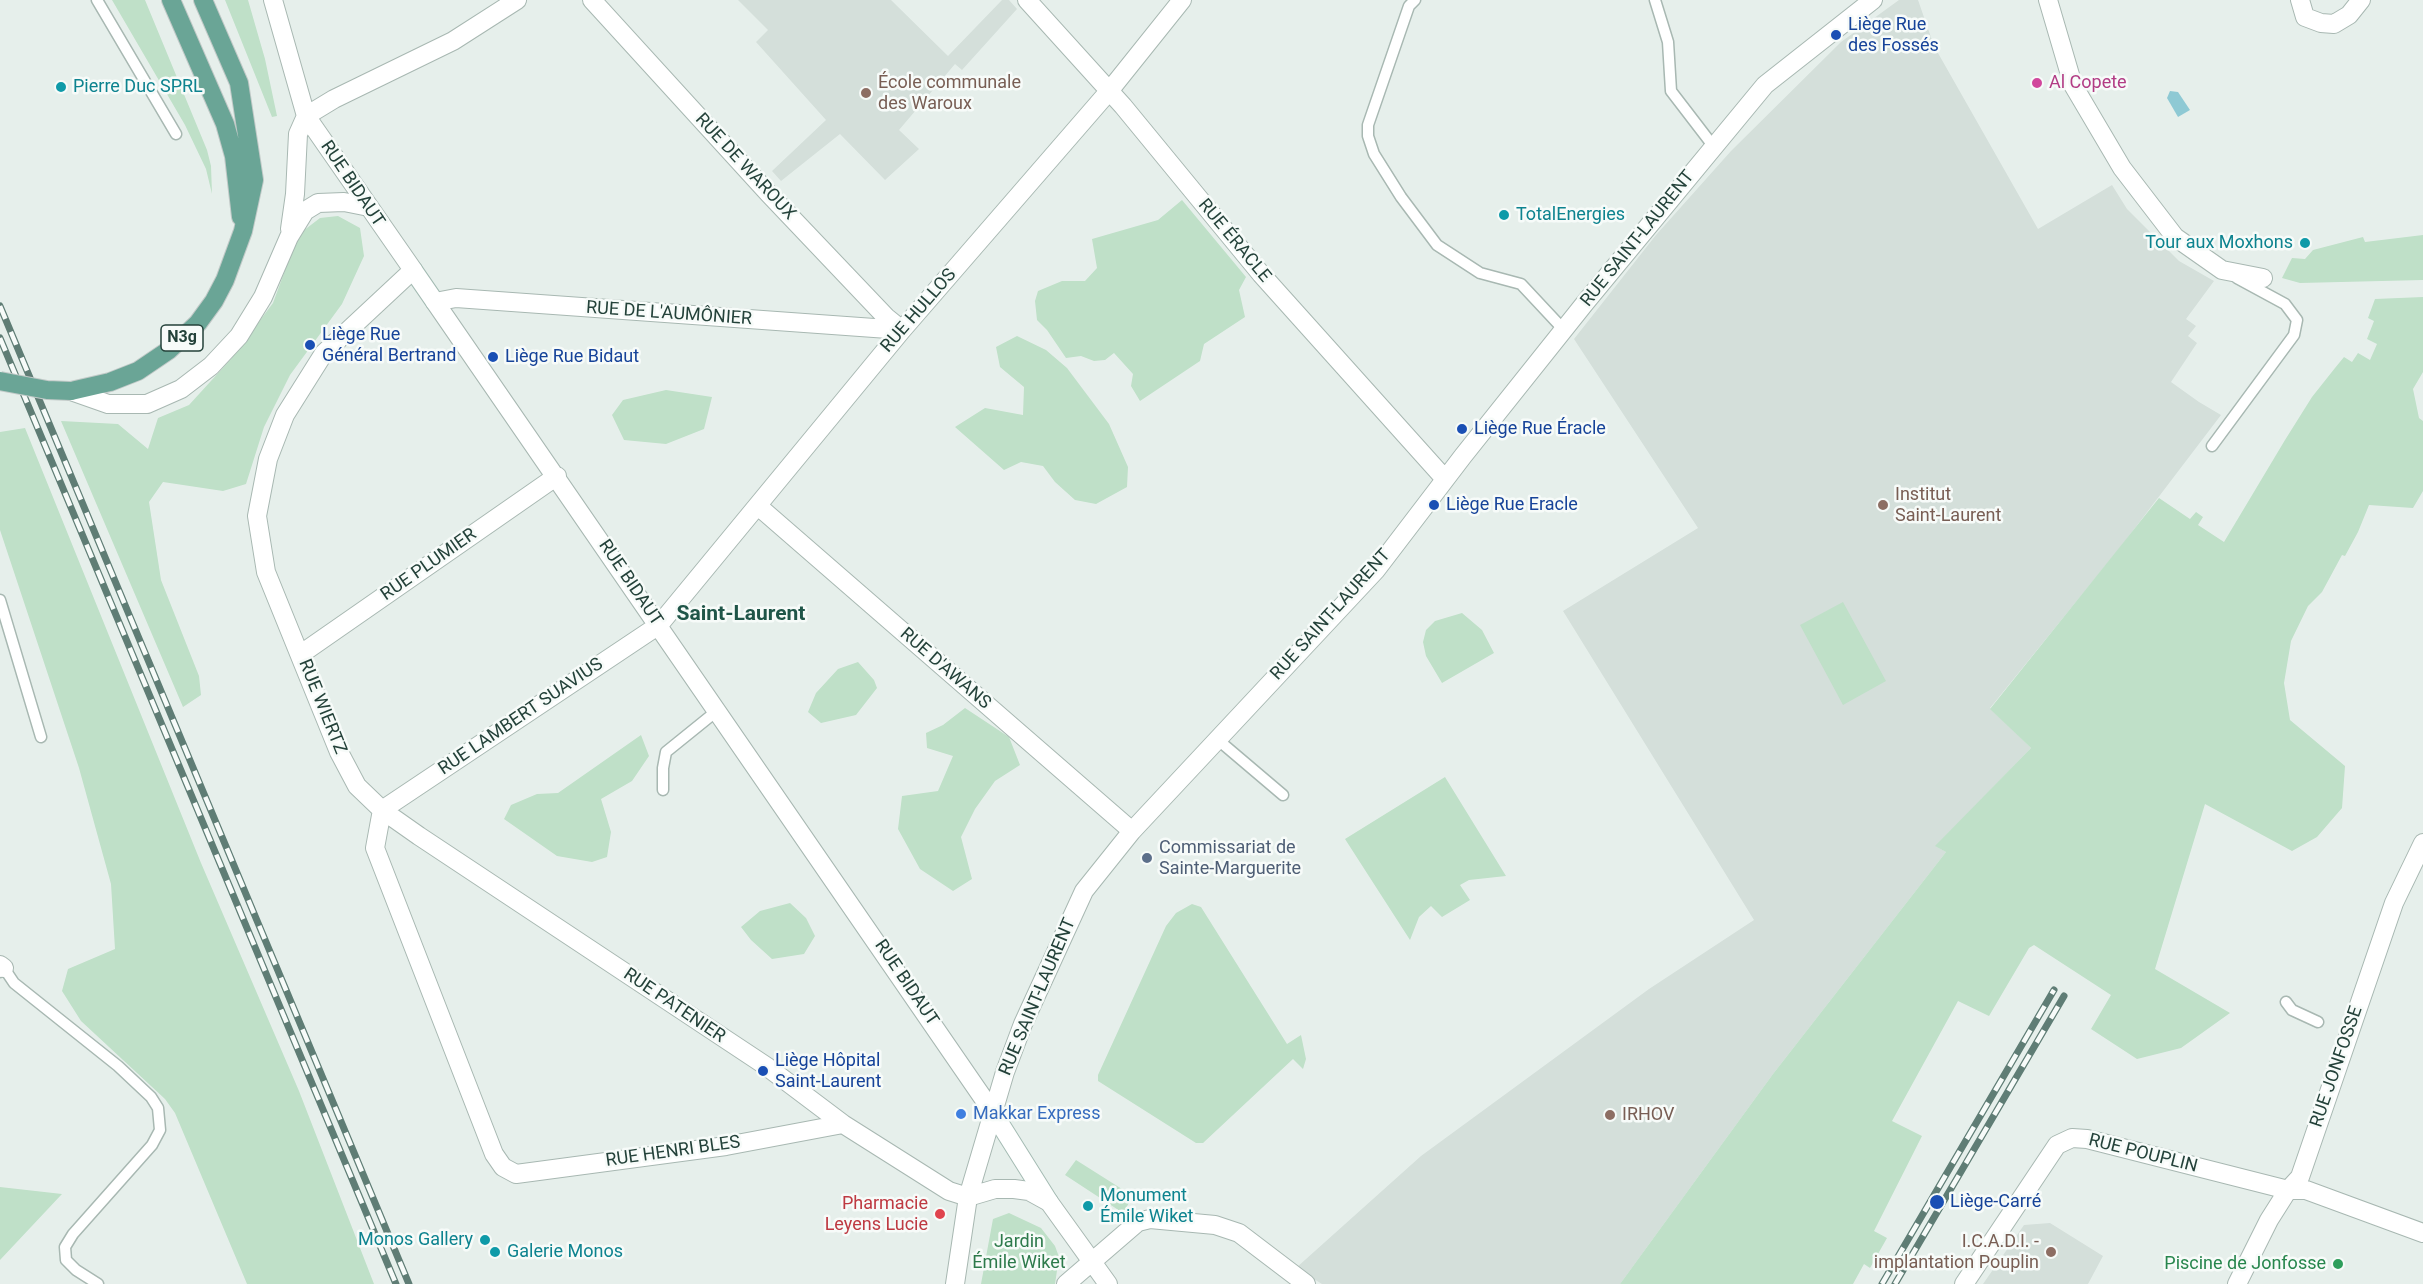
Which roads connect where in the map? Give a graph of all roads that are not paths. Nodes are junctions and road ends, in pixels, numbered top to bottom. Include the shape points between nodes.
1 (97, 0) edge
2 (171, 0) edge
3 (203, 0) edge
4 (273, 0) edge
5 (517, 0) edge
6 (592, 0) edge
7 (1027, 0) edge
8 (1182, 0) edge
9 (1415, 0) edge
10 (1655, 0) edge
11 (1873, 0) edge
12 (2048, 0) edge
13 (2300, 0) edge
14 (2361, 0) edge
15 (1110, 90) junction
16 (306, 116) junction
17 (176, 134) dead end
18 (1714, 147) junction
19 (369, 207) junction
20 (243, 231) junction
21 (289, 237) junction
22 (413, 270) junction
23 (2222, 270) junction
24 (2263, 278) dead end
25 (435, 302) junction
26 (902, 330) junction
27 (1564, 330) junction
28 (0, 381) edge
29 (71, 391) junction
30 (2212, 446) dead end
31 (557, 476) junction
32 (1445, 479) junction
33 (758, 506) junction
34 (0, 600) edge
35 (659, 625) junction
36 (301, 654) junction
37 (718, 710) junction
38 (41, 737) dead end
39 (1217, 739) junction
40 (663, 790) dead end
41 (1283, 795) dead end
42 (382, 810) junction
43 (1132, 831) junction
44 (2423, 843) edge
45 (1, 968) edge
46 (2286, 1002) dead end
47 (2318, 1023) dead end
48 (992, 1111) junction
49 (843, 1124) junction
50 (2288, 1190) junction
51 (968, 1197) junction
52 (1049, 1202) junction
53 (2423, 1233) edge
54 (1092, 1260) junction
55 (98, 1284) edge
56 (956, 1284) edge
57 (1066, 1284) edge
58 (1108, 1284) edge
59 (1306, 1284) edge
60 (1964, 1284) edge
61 (2237, 1284) edge

1 - 17 lane
2 - 20 main road, N3g via 225,124 234,156
3 - 20 main road, N3g via 239,83 254,180
4 - 16 street
5 - 16 street via 453,41
6 - 26 street, RUE DE WAROUX via 769,194 885,317
7 - 15 street, RUE ÉRACLE
8 - 15 street, RUE HULLOS
9 - 27 lane via 1409,6 1368,125 1374,153 1437,245 1480,273 1521,284
10 - 18 lane via 1668,42 1671,91
11 - 18 street, RUE SAINT-LAURENT via 1765,85
12 - 23 street via 2073,85 2122,168 2175,237
13 - 14 street via 2305,17 2334,24 2349,15
15 - 26 street, RUE HULLOS
15 - 32 street, RUE ÉRACLE via 1261,274
16 - 19 street, RUE BIDAUT
16 - 21 street via 298,134
18 - 27 street, RUE SAINT-LAURENT
19 - 21 street via 344,202 318,203 305,211
19 - 22 street, RUE BIDAUT
20 - 29 main road, N3g via 214,301 198,323 169,350 138,371
21 - 29 street via 263,297 239,336 211,366 181,388 147,404 108,404
22 - 25 street, RUE BIDAUT
22 - 36 street, RUE WIERTZ via 324,353 285,415 268,459 257,516 262,550 266,572
23 - 24 street
23 - 30 lane via 2285,304 2297,320 2294,335
25 - 26 street, RUE DE L'AUMÔNIER via 456,298
25 - 31 street, RUE BIDAUT
26 - 33 street, RUE HULLOS
27 - 32 street, RUE SAINT-LAURENT
28 - 29 main road, N3g, bridge
31 - 35 street, RUE BIDAUT
31 - 36 street, RUE PLUMIER
32 - 39 street, RUE SAINT-LAURENT via 1376,570
33 - 35 street, RUE HULLOS
33 - 43 street, RUE D'AWANS
34 - 38 lane
35 - 37 street, RUE BIDAUT
35 - 42 street, RUE LAMBERT SUAVIUS
36 - 42 street, RUE WIERTZ via 339,752 357,786
37 - 40 lane via 666,752
37 - 48 street, RUE BIDAUT
39 - 41 lane
39 - 43 street, RUE SAINT-LAURENT
42 - 49 street, RUE PATENIER via 766,1066
42 - 49 street, RUE HENRI BLES via 375,849 490,1143 503,1167 516,1174 726,1146
43 - 48 street, RUE SAINT-LAURENT via 1084,891 1023,1024
44 - 50 street, RUE JONFOSSE via 2394,903 2343,1034 2300,1177
45 - 55 lane via 14,983 118,1066 158,1107 160,1130 152,1145 65,1247 66,1260
46 - 47 lane via 2292,1010
48 - 51 street, RUE SAINT-LAURENT
48 - 52 street, RUE BIDAUT
49 - 51 street, RUE PATENIER via 949,1191
50 - 53 street, RUE POUPLIN via 2306,1190
50 - 60 street, RUE POUPLIN via 2072,1138 2057,1145
50 - 61 street, RUE JONFOSSE
51 - 52 street via 995,1189 1014,1189 1029,1191
51 - 56 street, RUE SAINT-LAURENT
52 - 54 street, RUE BIDAUT
54 - 57 street
54 - 58 street, RUE BIDAUT
54 - 59 street via 1138,1222 1176,1220 1239,1233

